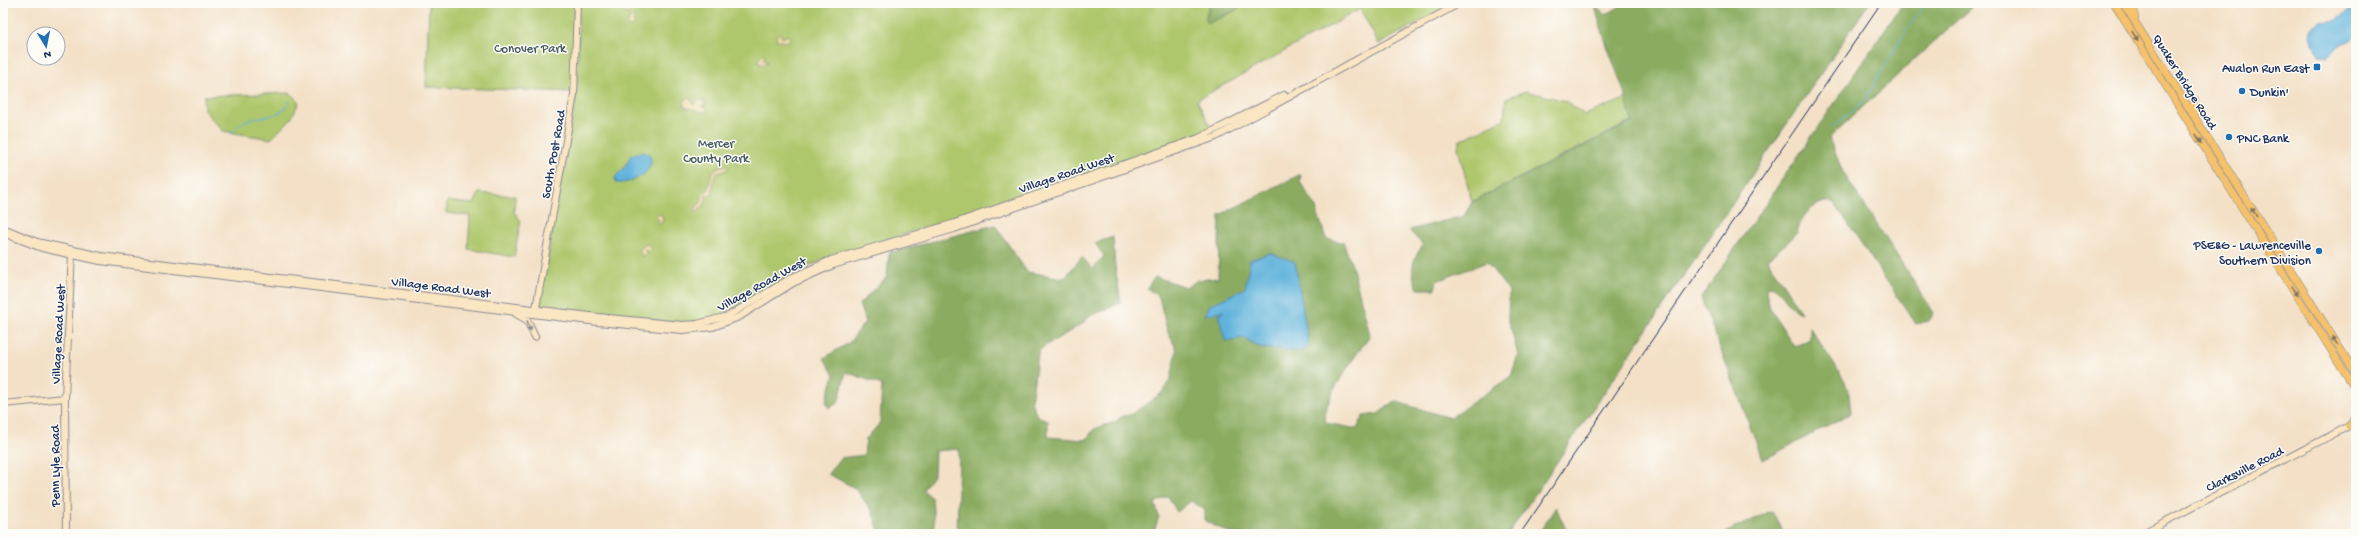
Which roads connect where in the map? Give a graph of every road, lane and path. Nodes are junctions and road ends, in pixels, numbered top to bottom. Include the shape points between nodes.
1 (577, 3) edge
2 (1460, 3) edge
3 (2114, 3) edge
4 (2123, 3) edge
5 (2136, 3) edge
6 (2135, 22) junction
7 (1337, 69) junction
8 (2195, 100) dead end
9 (2196, 119) junction
10 (3, 228) edge
11 (3, 233) edge
12 (72, 254) junction
13 (428, 301) junction
14 (536, 308) junction
15 (535, 337) dead end
16 (2356, 374) edge
17 (2356, 390) edge
18 (65, 398) junction
19 (3, 404) edge
20 (2354, 422) edge
21 (66, 534) edge
22 (2141, 534) edge

1 - 14 main road, South Post Road via 574,95
2 - 7 main road, Village Road West
3 -> 17 main road, Quaker Bridge Road
4 - 6 main road, Quaker Bridge Road
5 - 6 main road
6 - 9 main road, Quaker Bridge Road
7 - 13 main road, Village Road West via 1216,137 954,228 833,264 793,283 739,317 713,327 670,330
7 - 14 main road, Village Road West via 1199,138 952,224 818,265 791,278 737,312 720,319 682,325
8 - 9 main road via 2193,107
16 -> 9 main road, Quaker Bridge Road
10 - 12 main road
11 - 12 main road via 20,241
12 - 13 main road, Village Road West
12 - 14 main road, Village Road West
12 - 18 main road, Village Road West
13 -> 15 main road via 440,305 518,314 527,320
18 - 19 main road, Village Road West
18 - 21 main road, Penn Lyle Road
20 - 22 main road, Clarksville Road

